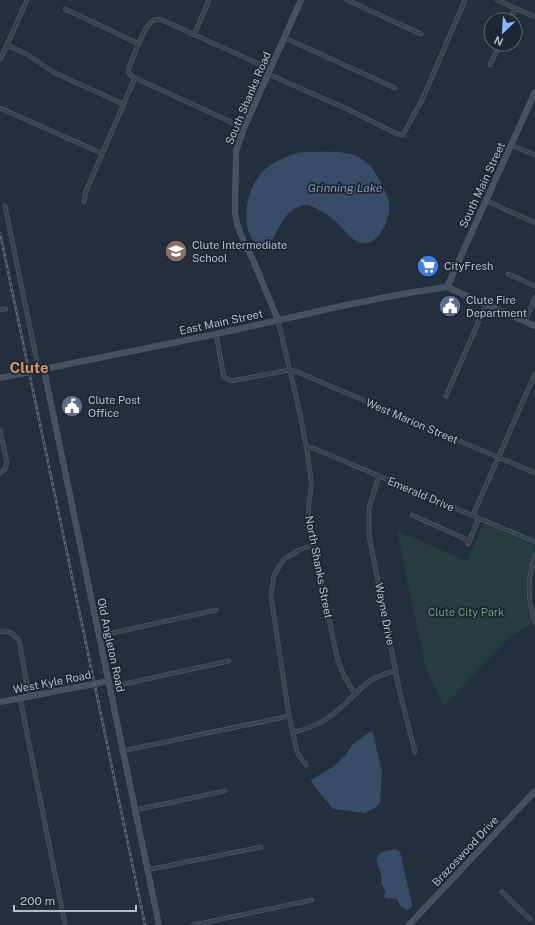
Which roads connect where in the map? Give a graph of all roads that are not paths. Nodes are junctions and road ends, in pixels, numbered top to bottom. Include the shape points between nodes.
1 (27, 0) edge
2 (209, 0) edge
3 (301, 0) edge
4 (347, 0) edge
5 (465, 0) edge
6 (497, 0) edge
7 (515, 8) junction
8 (65, 9) dead end
9 (513, 12) edge
10 (535, 17) edge
11 (421, 34) dead end
12 (194, 35) junction
13 (284, 38) junction
14 (139, 44) junction
15 (7, 45) junction
16 (496, 52) edge
17 (0, 60) edge
18 (490, 65) dead end
19 (269, 72) junction
20 (135, 78) junction
21 (395, 88) dead end
22 (535, 92) edge
23 (123, 104) junction
24 (0, 108) edge
25 (244, 128) junction
26 (511, 145) junction
27 (102, 153) junction
28 (535, 155) edge
29 (485, 200) junction
30 (84, 202) dead end
31 (5, 206) dead end
32 (535, 223) edge
33 (508, 274) dead end
34 (535, 286) edge
35 (447, 288) junction
36 (535, 297) edge
37 (486, 305) junction
38 (6, 309) dead end
39 (0, 310) edge
40 (278, 320) junction
41 (525, 322) junction
42 (535, 326) edge
43 (216, 334) junction
44 (44, 370) junction
45 (289, 370) junction
46 (535, 374) edge
47 (0, 378) edge
48 (446, 396) dead end
49 (0, 430) edge
50 (306, 448) junction
51 (498, 457) junction
52 (0, 473) edge
53 (535, 473) edge
54 (379, 476) junction
55 (412, 515) dead end
56 (473, 515) junction
57 (479, 518) junction
58 (535, 542) edge
59 (314, 546) junction
60 (535, 555) edge
61 (216, 610) dead end
62 (535, 623) edge
63 (0, 632) edge
64 (99, 636) junction
65 (229, 661) dead end
66 (396, 670) junction
67 (109, 684) junction
68 (355, 693) junction
69 (29, 696) junction
70 (20, 698) junction
71 (0, 702) edge
72 (289, 716) junction
73 (294, 732) junction
74 (122, 750) junction
75 (414, 752) dead end
76 (306, 766) dead end
77 (226, 790) dead end
78 (535, 791) edge
79 (135, 810) junction
80 (261, 847) dead end
81 (147, 870) junction
82 (502, 892) dead end
83 (312, 900) dead end
84 (530, 919) dead end
85 (65, 924) dead end
86 (157, 924) edge
87 (193, 925) edge
88 (409, 925) edge

1 - 15 street
2 - 12 street
3 - 13 street, South Shanks Road
4 - 11 street
5 - 19 street via 422,100 403,135
6 - 7 street
7 - 9 street
7 - 10 street
8 - 14 street
12 - 14 street via 157,19 149,24
12 - 19 street
13 - 19 street, South Shanks Road
13 - 21 street
14 - 20 street via 128,71
15 - 17 street
15 - 23 street via 53,72
16 - 18 street
19 - 25 street, South Shanks Road
20 - 23 street
20 - 25 street
22 - 26 street, South Main Street
23 - 27 street
24 - 27 street
25 - 40 street, South Shanks Road via 236,151 237,224
26 - 28 street
26 - 29 street, South Main Street
27 - 30 street
29 - 32 street
29 - 35 street, South Main Street
31 - 44 street via 37,362
33 - 34 street
35 - 37 street
35 - 40 street, East Main Street via 408,293
36 - 41 street
37 - 41 street
37 - 48 street
38 - 39 street
40 - 43 street, East Main Street
40 - 45 street, North Shanks Street
41 - 42 street
43 - 44 street, East Main Street
43 - 45 street via 224,377 227,380
44 - 47 street, East Main Street
44 - 64 street, Old Angleton Road
45 - 50 street, North Shanks Street
45 - 51 street, West Marion Street
46 - 51 street
49 - 52 street via 7,463
50 - 54 street, Emerald Drive via 313,448
50 - 59 street, North Shanks Street via 311,482 308,506
51 - 53 street, West Marion Street
51 - 56 street
54 - 56 street, Emerald Drive
54 - 66 street, Wayne Drive via 371,499 368,526
55 - 57 street via 469,542
56 - 57 street, Emerald Drive
57 - 58 street, Emerald Drive
59 - 68 street, North Shanks Street via 337,656 344,678
59 - 72 street via 299,550 284,559 278,566 272,583 271,596
60 - 62 street via 529,594
61 - 64 street
63 - 69 street via 6,630 14,633 19,640
64 - 67 street, Old Angleton Road
65 - 67 street
66 - 68 street via 373,679
66 - 75 street, Wayne Drive
67 - 69 street, West Kyle Road
67 - 74 street, Old Angleton Road
68 - 73 street via 326,719 310,728
69 - 70 street, West Kyle Road
70 - 71 street, West Kyle Road
70 - 85 street
72 - 73 street
72 - 74 street
73 - 76 street via 298,754
74 - 79 street, Old Angleton Road
77 - 79 street
78 - 88 street, Brazoswood Drive
79 - 81 street, Old Angleton Road
80 - 81 street
81 - 86 street, Old Angleton Road
82 - 84 street
83 - 87 street

